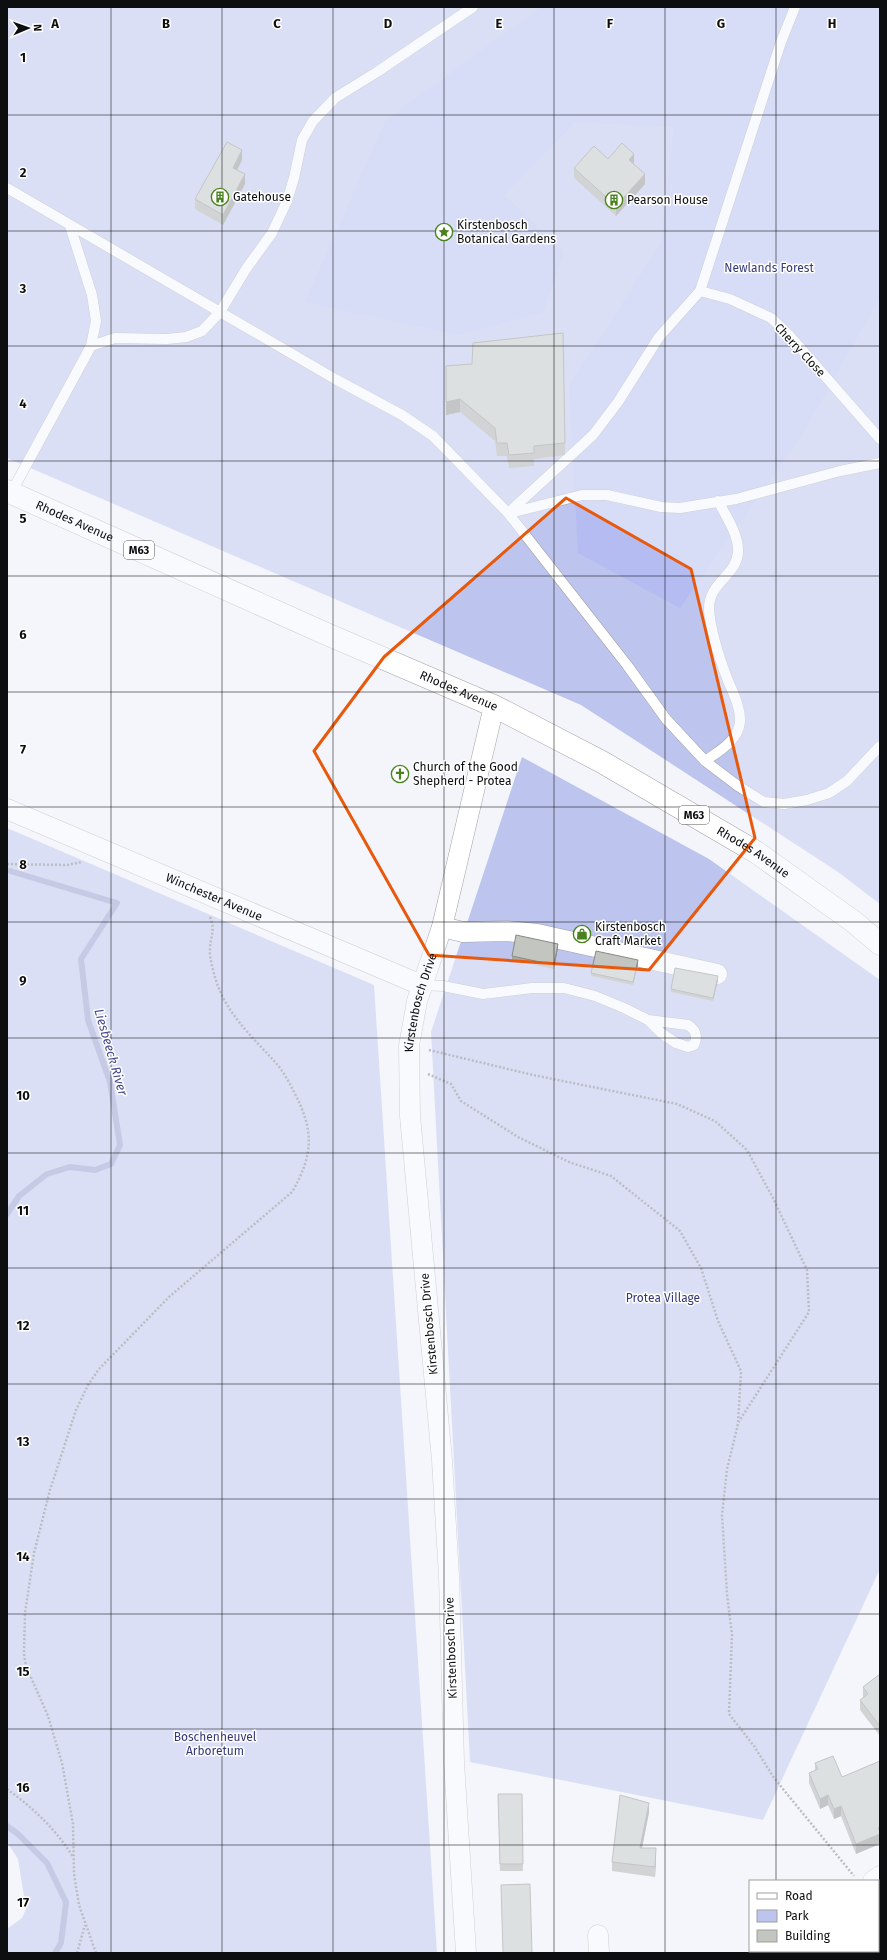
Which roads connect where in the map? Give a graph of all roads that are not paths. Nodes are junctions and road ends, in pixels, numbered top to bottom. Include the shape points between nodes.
1 (473, 7) edge
2 (795, 7) edge
3 (7, 188) edge
4 (70, 226) junction
5 (700, 291) junction
6 (220, 312) junction
7 (91, 346) junction
8 (880, 439) edge
9 (880, 463) edge
10 (9, 492) edge
11 (718, 501) junction
12 (508, 514) junction
13 (494, 706) junction
14 (880, 746) edge
15 (705, 761) junction
16 (7, 809) edge
17 (442, 927) junction
18 (880, 944) edge
19 (717, 974) edge
20 (422, 985) junction
21 (648, 1020) dead end
22 (466, 1953) edge

1 - 6 lane via 335,98 313,120 302,140 287,201 272,233
2 - 5 lane via 781,42
3 - 4 lane
4 - 6 lane
4 - 7 lane via 92,295 96,321
5 - 8 lane, Cherry Close via 730,299 771,318
5 - 12 lane via 659,337 618,402 593,435
6 - 7 lane via 202,331 186,337 115,338
6 - 12 lane via 433,436
7 - 10 lane
9 - 11 lane via 736,499
10 - 13 main road, Rhodes Avenue / M63
11 - 12 lane via 680,508 607,495 582,495
11 - 15 lane via 736,539 738,553 734,566 713,590 709,609 713,635 738,704 740,721 738,733
12 - 15 lane via 627,665 666,719
13 - 17 street, Kirstenbosch Drive
13 - 18 main road, Rhodes Avenue / M63 via 602,762 756,852 854,922
14 - 15 lane via 847,781 829,793 784,804 764,802
16 - 20 street, Winchester Avenue
17 - 19 street via 463,932 537,934
17 - 20 street, Kirstenbosch Drive
20 - 21 lane via 443,986 483,994 532,988 564,988 595,996
20 - 22 street, Kirstenbosch Drive via 409,1046 410,1116 442,1460 449,1576 454,1763

